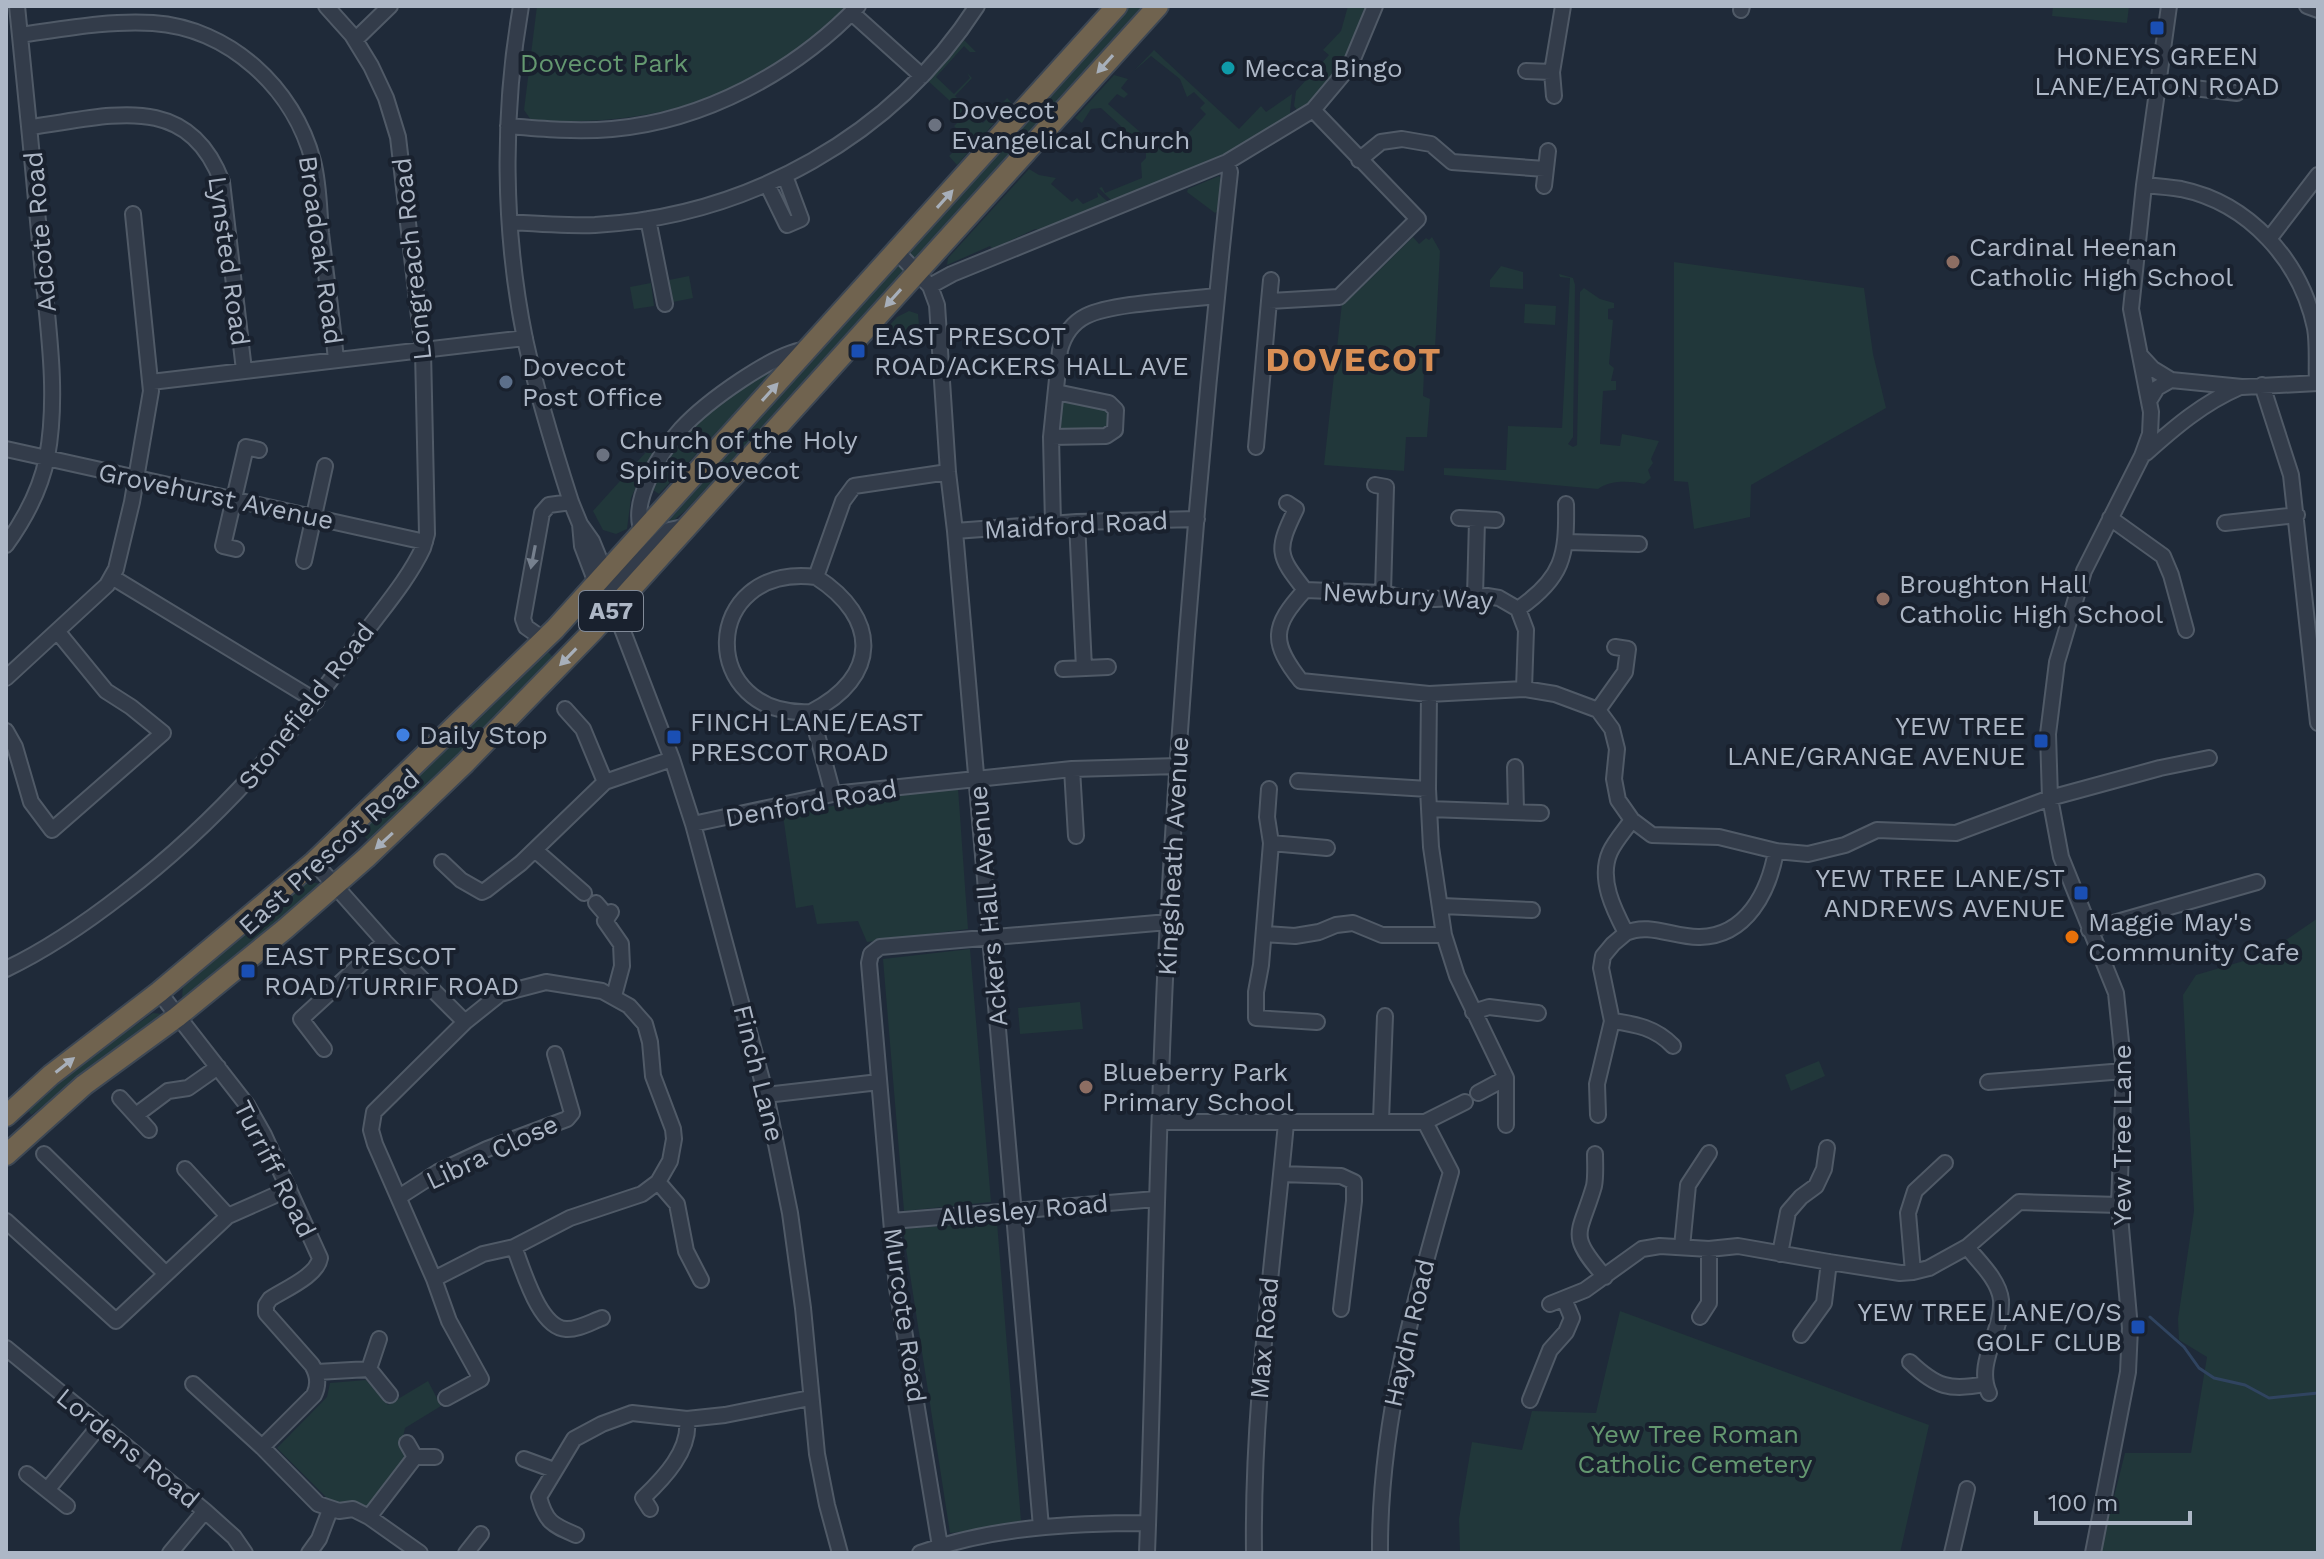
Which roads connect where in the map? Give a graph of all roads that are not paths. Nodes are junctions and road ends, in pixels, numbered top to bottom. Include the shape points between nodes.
1 (17, 6) edge
2 (326, 6) edge
3 (390, 6) edge
4 (521, 6) edge
5 (977, 6) edge
6 (1117, 6) edge
7 (1158, 6) edge
8 (1375, 6) edge
9 (1563, 6) edge
10 (2169, 6) edge
11 (2307, 6) edge
12 (855, 9) edge
13 (2318, 10) edge
14 (20, 35) junction
15 (355, 40) junction
16 (1526, 71) dead end
17 (1552, 72) junction
18 (922, 76) junction
19 (2158, 84) junction
20 (2237, 93) dead end
21 (1554, 96) dead end
22 (1313, 110) junction
23 (508, 126) junction
24 (30, 127) junction
25 (1548, 151) dead end
26 (1359, 160) junction
27 (1227, 162) junction
28 (1545, 169) junction
29 (2318, 175) edge
30 (785, 176) junction
31 (767, 184) junction
32 (2144, 185) junction
33 (1544, 186) dead end
34 (133, 214) dead end
35 (648, 219) junction
36 (510, 222) junction
37 (2269, 239) junction
38 (897, 252) junction
39 (924, 279) junction
40 (1271, 280) dead end
41 (1216, 296) junction
42 (1274, 301) junction
43 (665, 304) dead end
44 (525, 338) junction
45 (810, 349) junction
46 (423, 351) junction
47 (2139, 354) junction
48 (336, 360) junction
49 (244, 370) junction
50 (2171, 380) junction
51 (151, 382) junction
52 (2194, 383) junction
53 (2317, 383) edge
54 (2262, 385) junction
55 (2242, 387) junction
56 (1056, 392) junction
57 (2206, 404) junction
58 (2150, 406) junction
59 (2183, 420) junction
60 (1051, 437) junction
61 (1256, 447) dead end
62 (6, 449) edge
63 (259, 450) dead end
64 (2142, 456) junction
65 (47, 458) junction
66 (325, 466) dead end
67 (948, 472) junction
68 (137, 478) junction
69 (1375, 485) dead end
70 (233, 500) junction
71 (571, 502) junction
72 (1287, 503) dead end
73 (1566, 504) dead end
74 (2297, 515) junction
75 (314, 517) junction
76 (1459, 518) dead end
77 (2110, 518) junction
78 (1197, 519) junction
79 (1477, 520) junction
80 (1496, 520) dead end
81 (1077, 522) junction
82 (2225, 523) dead end
83 (580, 524) junction
84 (1053, 524) junction
85 (688, 526) junction
86 (955, 531) junction
87 (426, 538) junction
88 (638, 539) junction
89 (592, 541) junction
90 (1567, 542) junction
91 (1639, 544) dead end
92 (6, 545) edge
93 (236, 549) dead end
94 (304, 561) dead end
95 (112, 577) junction
96 (816, 577) junction
97 (604, 582) junction
98 (1305, 590) junction
99 (1383, 593) junction
100 (1475, 596) junction
101 (614, 608) junction
102 (1518, 609) junction
103 (2186, 630) dead end
104 (57, 631) junction
105 (593, 631) junction
106 (543, 639) junction
107 (627, 643) junction
108 (1615, 647) dead end
109 (1108, 667) dead end
110 (1084, 668) junction
111 (1063, 669) dead end
112 (6, 678) edge
113 (1524, 689) junction
114 (1429, 694) junction
115 (316, 701) junction
116 (565, 709) dead end
117 (1598, 710) junction
118 (811, 712) junction
119 (2318, 723) edge
120 (6, 731) edge
121 (2209, 758) dead end
122 (672, 759) junction
123 (1178, 766) junction
124 (1515, 767) dead end
125 (1072, 769) junction
126 (977, 778) junction
127 (1298, 781) dead end
128 (605, 782) junction
129 (1269, 789) dead end
130 (1428, 789) junction
131 (833, 794) junction
132 (2050, 798) junction
133 (1429, 809) junction
134 (1516, 811) junction
135 (1541, 813) dead end
136 (1632, 820) junction
137 (693, 824) junction
138 (1076, 836) dead end
139 (1271, 843) junction
140 (1327, 848) dead end
141 (535, 850) junction
142 (1776, 851) junction
143 (314, 862) junction
144 (442, 862) dead end
145 (2257, 882) dead end
146 (334, 885) junction
147 (584, 893) dead end
148 (596, 903) dead end
149 (1442, 906) junction
150 (1532, 910) dead end
151 (1168, 922) junction
152 (2089, 930) junction
153 (1626, 933) junction
154 (1264, 934) junction
155 (1444, 935) junction
156 (991, 937) junction
157 (385, 942) junction
158 (6, 969) edge
159 (159, 992) junction
160 (614, 996) junction
161 (1473, 1012) junction
162 (1538, 1013) dead end
163 (1385, 1016) dead end
164 (177, 1017) junction
165 (1612, 1021) junction
166 (465, 1022) junction
167 (1317, 1022) dead end
168 (1673, 1046) dead end
169 (324, 1049) dead end
170 (555, 1054) dead end
171 (218, 1067) junction
172 (2124, 1071) junction
173 (1506, 1078) junction
174 (879, 1082) junction
175 (1988, 1082) dead end
176 (1478, 1093) dead end
177 (766, 1095) junction
178 (120, 1098) dead end
179 (1465, 1102) dead end
180 (7, 1113) edge
181 (136, 1115) junction
182 (1598, 1115) dead end
183 (1381, 1120) junction
184 (1160, 1122) junction
185 (1425, 1122) junction
186 (1286, 1123) junction
187 (1506, 1125) dead end
188 (34, 1128) junction
189 (149, 1130) dead end
190 (1827, 1148) dead end
191 (1709, 1153) dead end
192 (44, 1154) dead end
193 (1595, 1154) dead end
194 (6, 1155) edge
195 (1945, 1163) dead end
196 (185, 1169) dead end
197 (1281, 1174) junction
198 (658, 1182) junction
199 (289, 1189) junction
200 (399, 1197) junction
201 (1156, 1199) junction
202 (2119, 1205) junction
203 (1013, 1209) junction
204 (228, 1216) junction
205 (6, 1221) edge
206 (892, 1221) junction
207 (514, 1247) junction
208 (1682, 1247) junction
209 (1967, 1247) junction
210 (1709, 1249) junction
211 (1780, 1254) junction
212 (1829, 1262) junction
213 (1913, 1272) junction
214 (165, 1273) junction
215 (1605, 1277) junction
216 (434, 1279) junction
217 (701, 1280) dead end
218 (1341, 1309) dead end
219 (1700, 1317) dead end
220 (602, 1318) dead end
221 (1801, 1335) dead end
222 (379, 1339) dead end
223 (6, 1348) edge
224 (1910, 1362) dead end
225 (369, 1369) junction
226 (317, 1372) junction
227 (193, 1384) dead end
228 (390, 1395) dead end
229 (446, 1398) dead end
230 (810, 1398) junction
231 (1530, 1400) dead end
232 (687, 1419) junction
233 (100, 1425) junction
234 (262, 1447) junction
235 (435, 1457) dead end
236 (524, 1459) dead end
237 (554, 1470) junction
238 (27, 1474) dead end
239 (1967, 1489) dead end
240 (47, 1490) junction
241 (67, 1506) dead end
242 (650, 1509) dead end
243 (330, 1510) junction
244 (205, 1511) junction
245 (369, 1517) junction
246 (1148, 1523) junction
247 (1041, 1527) junction
248 (481, 1534) dead end
249 (576, 1535) dead end
250 (940, 1546) junction
251 (967, 1547) edge
252 (307, 1549) edge
253 (170, 1553) edge
254 (245, 1553) edge
255 (420, 1553) edge
256 (466, 1553) edge
257 (840, 1553) edge
258 (920, 1553) edge
259 (1147, 1553) edge
260 (1254, 1553) edge
261 (1380, 1553) edge
262 (1952, 1553) edge
263 (2093, 1553) edge

1 - 14 street, Adcote Road
2 - 15 street, Longreach Road
3 - 15 street
4 - 23 street
5 - 18 street
38 -> 6 highway, East Prescot Road / A57
7 -> 39 highway, East Prescot Road / A57
8 - 22 street, East Prescot Road via 1350,66
9 - 17 street
10 - 19 street
11 - 13 street
12 - 18 street
12 - 23 street via 779,71 708,106 611,129
14 - 24 street, Adcote Road
14 - 48 street, Broadoak Road via 154,23 217,41 267,78 300,125 313,162
15 - 46 street, Longreach Road via 381,85 398,137
16 - 17 street
17 - 21 street
18 - 30 street via 862,129
19 - 20 street
19 - 32 street
22 - 26 street
22 - 27 street, East Prescot Road
23 - 36 street
24 - 49 street, Lynsted Road via 149,116 184,129 209,154 225,198
24 - 65 street, Adcote Road via 51,358
25 - 28 street
26 - 28 street via 1381,142 1402,139 1431,144 1452,162
26 - 42 street via 1418,219 1339,297
27 - 39 street, East Prescot Road via 952,274
27 - 41 street, Kingsheath Avenue
28 - 33 street
29 - 37 street
30 - 31 street
30 - 31 street via 801,219 787,225
31 - 35 street
32 - 37 street via 2180,189 2220,203
32 - 47 street via 2131,309
34 - 51 street
35 - 36 street via 567,225
35 - 43 street
36 - 44 street
37 - 53 street via 2293,271 2309,306 2316,331
38 - 39 street
38 - 45 highway, East Prescot Road / A57
39 - 67 street, Ackers Hall Avenue via 937,305
39 -> 85 highway, East Prescot Road / A57
40 - 42 street
41 - 56 street via 1109,309 1077,321 1063,338
41 - 78 street, Kingsheath Avenue
42 - 61 street
44 - 46 street
44 - 71 street
88 -> 45 highway, East Prescot Road / A57
45 - 88 street, East Prescot Road via 773,361 680,430 658,461 640,503
46 - 48 street
46 - 87 street, Longreach Road
47 - 50 street
47 - 58 street
48 - 49 street
49 - 51 street
50 - 52 street
50 - 58 street via 2157,388
51 - 68 street
52 - 55 street
52 - 57 street via 2205,391
53 - 54 street
54 - 55 street
54 - 74 street via 2291,475
55 - 57 street
56 - 60 street
56 - 60 street via 1109,403 1117,415 1115,430 1106,436
57 - 59 street
58 - 59 street via 2167,423
58 - 64 street via 2150,434
59 - 64 street
60 - 84 street
62 - 65 street, Grovehurst Avenue
63 - 70 street via 246,447
64 - 77 street, Yew Tree Lane
65 - 68 street, Grovehurst Avenue
65 - 92 street, Adcote Road via 31,502
66 - 75 street
67 - 86 street, Ackers Hall Avenue
67 - 96 street via 854,486 843,501
68 - 70 street, Grovehurst Avenue
68 - 95 street
69 - 99 street via 1386,487
70 - 75 street, Grovehurst Avenue
70 - 93 street via 223,546
71 - 83 street
71 -> 106 street via 549,505 542,513 523,620
72 - 98 street via 1296,509 1283,536 1283,563
73 - 90 street
74 - 82 street
74 - 119 street
75 - 87 street, Grovehurst Avenue
75 - 94 street
76 - 79 street
77 - 103 street via 2163,556
77 - 132 street, Yew Tree Lane via 2084,571 2057,662 2048,734
78 - 81 street, Maidford Road
78 - 123 street, Kingsheath Avenue
79 - 80 street
79 - 100 street
81 - 84 street, Maidford Road
81 - 110 street
83 - 89 street
83 - 97 street via 582,546
84 - 86 street, Maidford Road
85 - 97 street via 669,530 620,581
85 - 101 highway, East Prescot Road / A57
86 - 126 street, Ackers Hall Avenue
87 - 115 street, Stonefield Road via 415,564
88 - 89 street via 614,548
88 - 97 highway, East Prescot Road / A57
89 - 97 street
90 - 91 street
90 - 102 street via 1556,575
95 - 104 street
95 - 115 street
96 - 118 street via 835,590 857,618 864,648 852,681
96 - 118 street via 774,579 749,592 732,612 726,635 733,676 747,694 794,713
97 - 101 street, Finch Lane
97 - 106 highway, East Prescot Road / A57
98 - 99 street, Newbury Way
98 - 114 street, Newbury Way via 1285,612 1278,641 1282,658 1301,681
99 - 100 street, Newbury Way via 1404,598
100 - 102 street, Newbury Way via 1499,598
101 - 105 highway, East Prescot Road / A57
101 - 107 street, Finch Lane
102 - 113 street, Newbury Way via 1526,630
104 - 112 street
104 - 120 street via 106,691 163,733 52,830 31,802
105 - 107 street via 614,634
105 -> 146 highway, East Prescot Road / A57 via 446,782
106 - 143 highway, East Prescot Road / A57
107 - 122 street, Finch Lane
108 - 117 street via 1628,649 1625,672
109 - 110 street
110 - 111 street
113 - 114 street
113 - 117 street
114 - 130 street
115 - 158 street, Stonefield Road via 254,776 181,847 80,926
116 - 128 street via 583,729
117 - 136 street via 1612,729 1618,800
118 - 131 street
121 - 132 street
122 - 128 street
122 - 137 street, Finch Lane
123 - 125 street, Denford Road
123 - 151 street, Kingsheath Avenue
124 - 134 street
125 - 126 street, Denford Road
125 - 138 street
126 - 131 street, Denford Road
126 - 156 street, Ackers Hall Avenue
127 - 130 street
128 - 141 street
129 - 139 street
130 - 133 street
131 - 137 street, Denford Road
132 - 142 street via 1956,833 1877,830 1808,854
132 - 152 street, Yew Tree Lane via 2061,857
133 - 134 street
133 - 149 street
134 - 135 street
136 - 142 street via 1652,835 1719,837
136 - 153 street via 1609,854 1606,879 1611,905
137 - 177 street, Finch Lane
139 - 140 street
139 - 154 street
141 - 144 street via 482,892
141 - 147 street
142 - 153 street via 1771,879 1754,909 1733,929 1701,937 1637,928
143 - 146 street
143 - 159 highway, East Prescot Road / A57
145 - 152 street
146 - 157 street
146 - 164 highway, East Prescot Road / A57
148 - 160 street via 609,914 605,921 621,944
149 - 150 street
149 - 155 street
151 - 156 street
151 - 184 street, Kingsheath Avenue
152 - 172 street, Yew Tree Lane via 2116,993
153 - 165 street via 1603,956 1601,968
154 - 155 street via 1295,936 1353,923 1382,935
154 - 167 street via 1256,1018
155 - 161 street
156 - 174 street, Murcote Road via 880,947 871,954
156 - 203 street, Ackers Hall Avenue
157 - 166 street
157 - 169 street via 301,1019
159 - 164 street, Turriff Road
180 -> 159 highway, East Prescot Road / A57
160 - 166 street via 546,982 528,985 500,994
160 - 198 street via 629,1006 648,1032 653,1076 673,1129 670,1161
161 - 162 street via 1489,1007
161 - 173 street
163 - 183 street
164 - 171 street, Turriff Road
164 - 188 highway, East Prescot Road / A57
165 - 168 street via 1638,1024
165 - 182 street via 1597,1084
166 - 200 street via 374,1112 371,1130
170 - 200 street, Libra Close via 572,1113 567,1119 487,1149
171 - 181 street via 188,1088 168,1091
171 - 199 street, Turriff Road via 258,1125
172 - 175 street
172 - 202 street, Yew Tree Lane
173 - 176 street
173 - 187 street
174 - 177 street
174 - 206 street, Murcote Road
177 - 230 street, Finch Lane via 790,1213
178 - 181 street
179 - 185 street
180 - 188 street via 20,1113
181 - 189 street
183 - 185 street
183 - 186 street
184 - 186 street
184 - 201 street, Kingsheath Avenue
185 - 261 street, Haydn Road via 1451,1172 1389,1419
186 - 197 street, Max Road
188 - 194 highway, East Prescot Road / A57
190 - 211 street via 1816,1186 1788,1212
191 - 208 street via 1688,1185
192 - 214 street
193 - 215 street via 1595,1184 1579,1228 1588,1257
195 - 213 street via 1915,1191 1908,1213
196 - 204 street
197 - 218 street via 1341,1176 1354,1182
197 - 260 street, Max Road via 1264,1320
198 - 207 street via 629,1200 570,1218
198 - 217 street via 677,1204 686,1251
199 - 204 street
199 - 226 street, Turriff Road via 320,1264 270,1299 266,1313
200 - 216 street
201 - 203 street, Allesley Road
201 - 246 street, Kingsheath Avenue
202 - 209 street via 2019,1202
202 - 263 street, Yew Tree Lane via 2130,1328 2128,1372
203 - 206 street, Allesley Road
203 - 247 street, Ackers Hall Avenue
204 - 214 street
205 - 214 street via 116,1321
206 - 250 street, Murcote Road via 897,1288
207 - 216 street via 483,1254
207 - 220 street via 550,1323 571,1329
208 - 210 street
208 - 215 street via 1642,1249
209 - 213 street
209 - 224 street via 1992,1277 2001,1298 1986,1366 1987,1388 1947,1388
210 - 211 street via 1738,1246
210 - 219 street via 1709,1303
211 - 212 street
212 - 213 street
212 - 221 street via 1824,1303
215 - 231 street via 1557,1302 1572,1318 1550,1350
216 - 229 street via 449,1321 481,1379
222 - 225 street
223 - 233 street, Lordens Road
225 - 226 street
225 - 228 street
226 - 234 street via 314,1395
227 - 234 street
230 - 232 street
230 - 257 street, Finch Lane via 819,1467
232 - 237 street via 632,1413 602,1424 574,1439
232 - 242 street via 689,1434 680,1451 664,1478 643,1498
233 - 240 street
233 - 244 street, Lordens Road
234 - 243 street
235 - 245 street via 411,1450
236 - 237 street
237 - 249 street via 539,1497 544,1515
238 - 240 street
239 - 262 street
240 - 241 street
243 - 245 street via 353,1509
243 - 252 street via 319,1539
244 - 253 street
244 - 254 street, Lordens Road
245 - 255 street
246 - 247 street
246 - 259 street, Kingsheath Avenue
247 - 251 street
248 - 256 street
250 - 251 street
250 - 258 street

